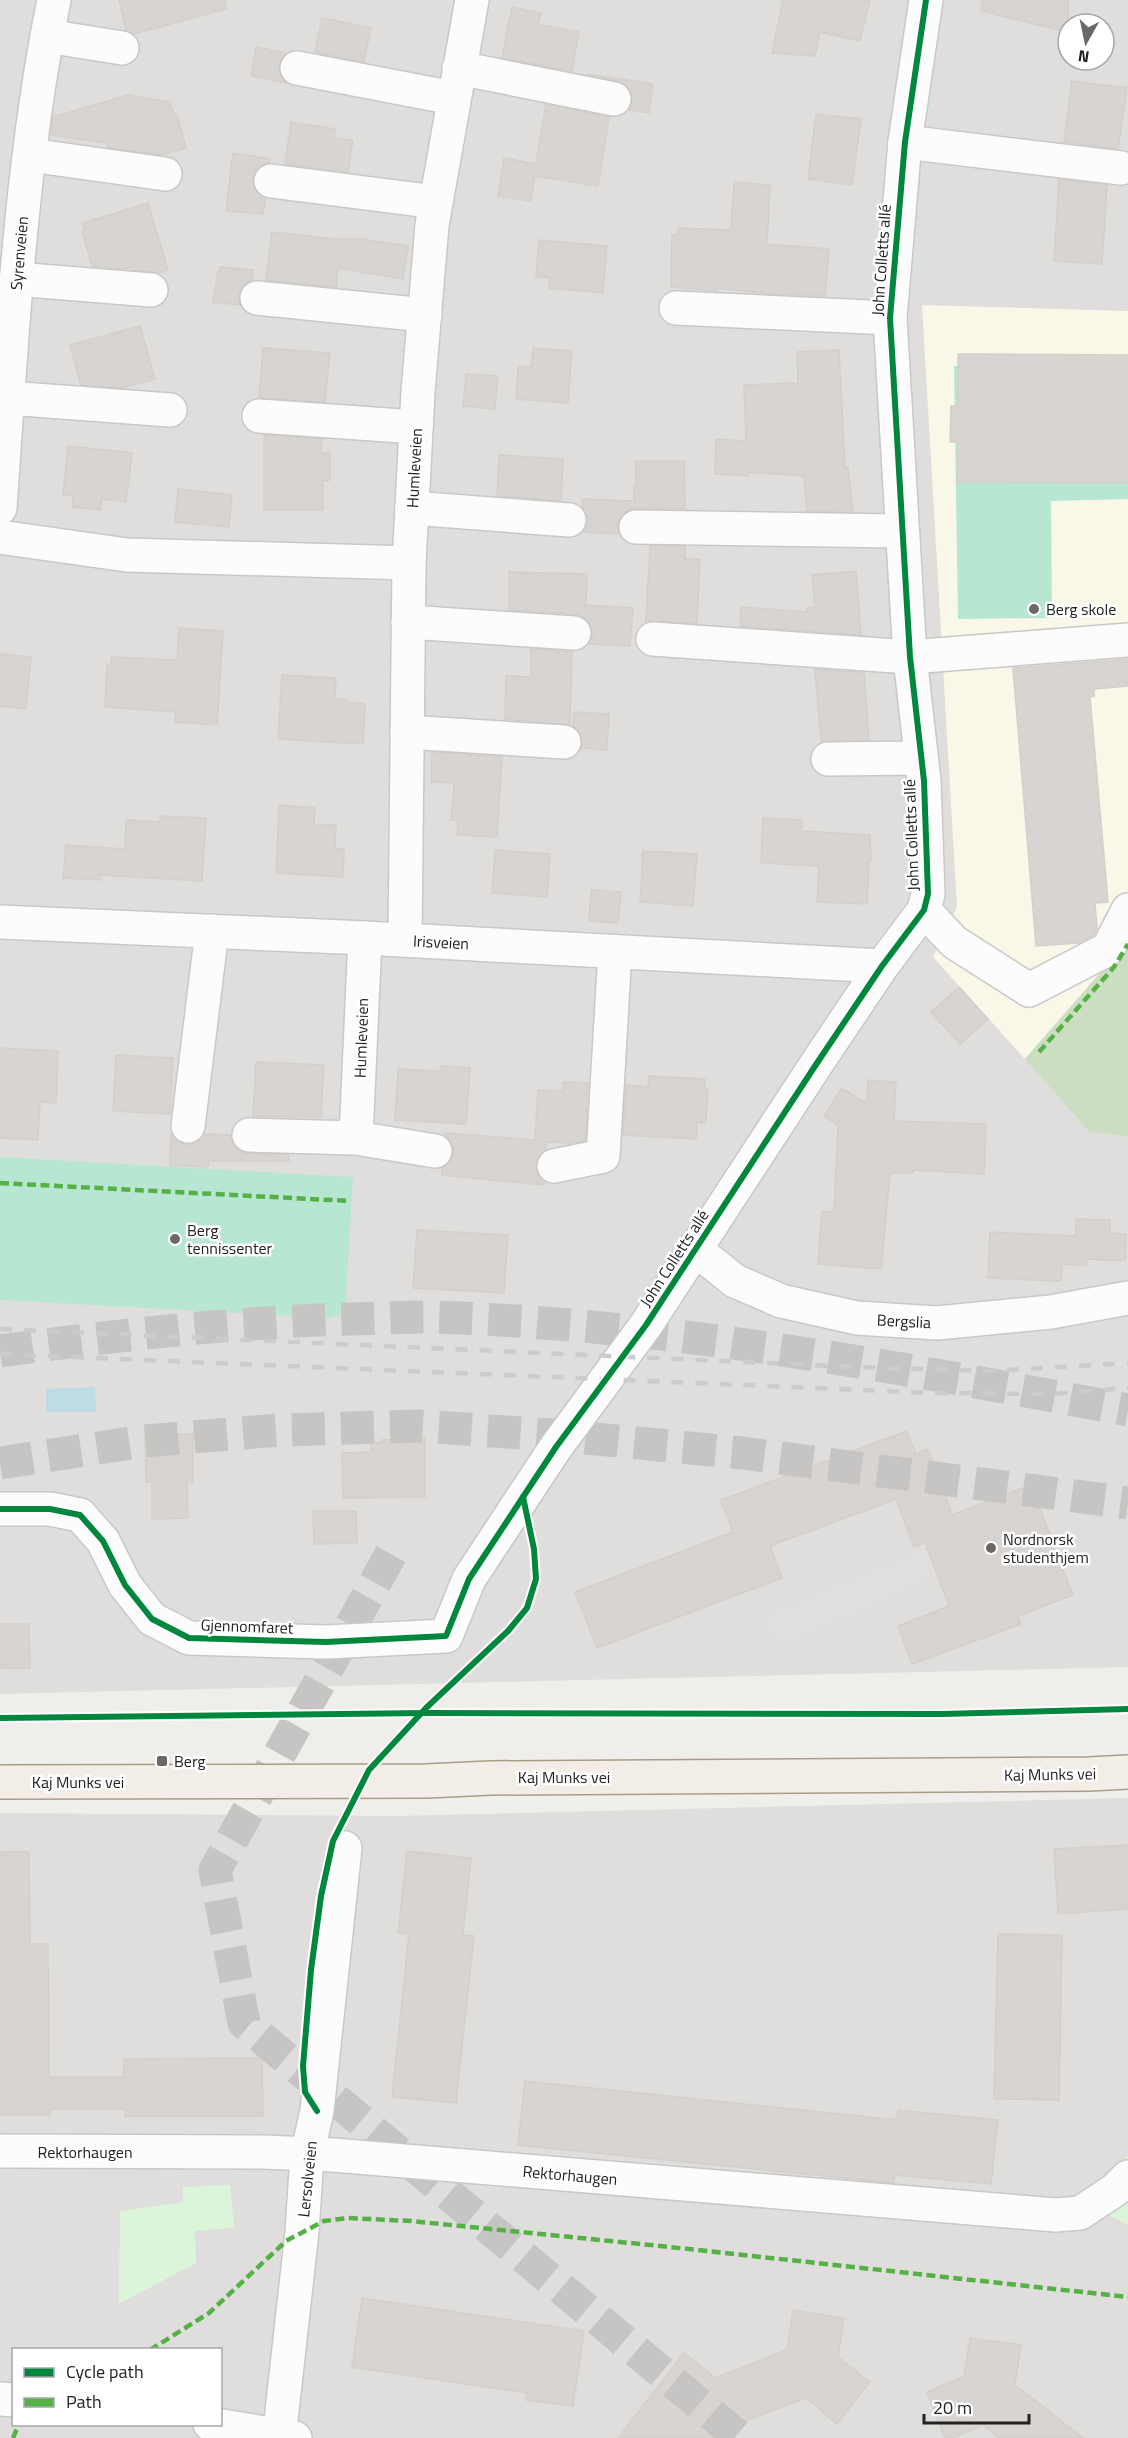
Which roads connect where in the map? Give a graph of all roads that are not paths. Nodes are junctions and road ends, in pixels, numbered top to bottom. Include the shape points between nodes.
1 (54, 0) edge
2 (472, 0) edge
3 (926, 0) edge
4 (47, 36) junction
5 (122, 48) dead end
6 (297, 68) dead end
7 (456, 83) junction
8 (614, 99) dead end
9 (904, 142) junction
10 (30, 155) junction
11 (1121, 168) dead end
12 (165, 174) dead end
13 (272, 182) dead end
14 (436, 201) junction
15 (16, 279) junction
16 (151, 290) dead end
17 (257, 298) dead end
18 (676, 308) dead end
19 (424, 315) junction
20 (890, 318) junction
21 (8, 398) junction
22 (170, 410) dead end
23 (259, 416) dead end
24 (416, 427) junction
25 (0, 508) edge
26 (412, 508) junction
27 (569, 520) dead end
28 (636, 527) dead end
29 (903, 531) junction
30 (0, 537) edge
31 (409, 563) junction
32 (408, 622) junction
33 (574, 633) dead end
34 (653, 639) dead end
35 (1128, 640) edge
36 (910, 657) junction
37 (407, 732) junction
38 (564, 742) dead end
39 (921, 758) junction
40 (828, 759) dead end
41 (924, 910) junction
42 (1128, 910) edge
43 (0, 922) edge
44 (212, 931) junction
45 (365, 938) junction
46 (405, 940) junction
47 (615, 952) junction
48 (882, 966) junction
49 (188, 1126) dead end
50 (249, 1135) dead end
51 (357, 1138) junction
52 (435, 1151) dead end
53 (554, 1166) dead end
54 (696, 1250) junction
55 (1128, 1298) edge
56 (0, 1509) edge
57 (446, 1636) joint
58 (1128, 1772) edge
59 (0, 1782) edge
60 (345, 1848) dead end
61 (0, 2151) edge
62 (307, 2155) junction
63 (1128, 2177) edge
64 (222, 2426) edge
65 (285, 2437) edge

1 - 4 street, Syrenveien
2 - 7 street, Humleveien
3 - 9 street, John Colletts allé
4 - 5 street
4 - 10 street, Syrenveien
6 - 7 street
7 - 8 street
7 - 14 street, Humleveien
9 - 11 street
9 - 20 street, John Colletts allé
10 - 12 street
10 - 15 street, Syrenveien
13 - 14 street
14 - 19 street, Humleveien
15 - 16 street
15 - 21 street, Syrenveien
17 - 19 street
18 - 20 street
19 - 24 street, Humleveien
20 - 29 street, John Colletts allé
21 - 22 street
21 - 25 street, Syrenveien
23 - 24 street
24 - 26 street, Humleveien
26 - 27 street
26 - 31 street, Humleveien
28 - 29 street
29 - 36 street, John Colletts allé
30 - 31 street via 127,555
31 - 32 street, Humleveien
32 - 33 street
32 - 37 street, Humleveien
34 - 36 street
35 - 36 street
36 - 39 street, John Colletts allé
37 - 38 street
37 - 46 street, Humleveien
39 - 40 street
39 - 41 street, John Colletts allé via 928,894
41 - 42 street via 954,942 1029,990 1108,949
41 - 48 street, John Colletts allé
43 - 44 street, Irisveien
44 - 45 street, Irisveien
44 - 49 street
45 - 46 street, Irisveien
45 - 51 street, Humleveien
46 - 47 street, Irisveien
47 - 48 street, Irisveien
47 - 53 street via 603,1156
48 - 54 street, John Colletts allé
50 - 51 street
51 - 52 street
54 - 55 street, Bergslia via 735,1281 772,1297 856,1318 937,1323 1051,1312
54 - 57 street, John Colletts allé via 511,1515 470,1580
56 - 57 street, Gjennomfaret via 50,1509 80,1515 103,1541 125,1585 152,1619 189,1638 326,1642
58 - 59 main road, Kaj Munks vei
60 - 62 street, Lersolveien via 318,2100
61 - 62 street, Rektorhaugen
62 - 63 street, Rektorhaugen via 1055,2215 1080,2213
62 - 65 street, Lersolveien
64 - 65 street

